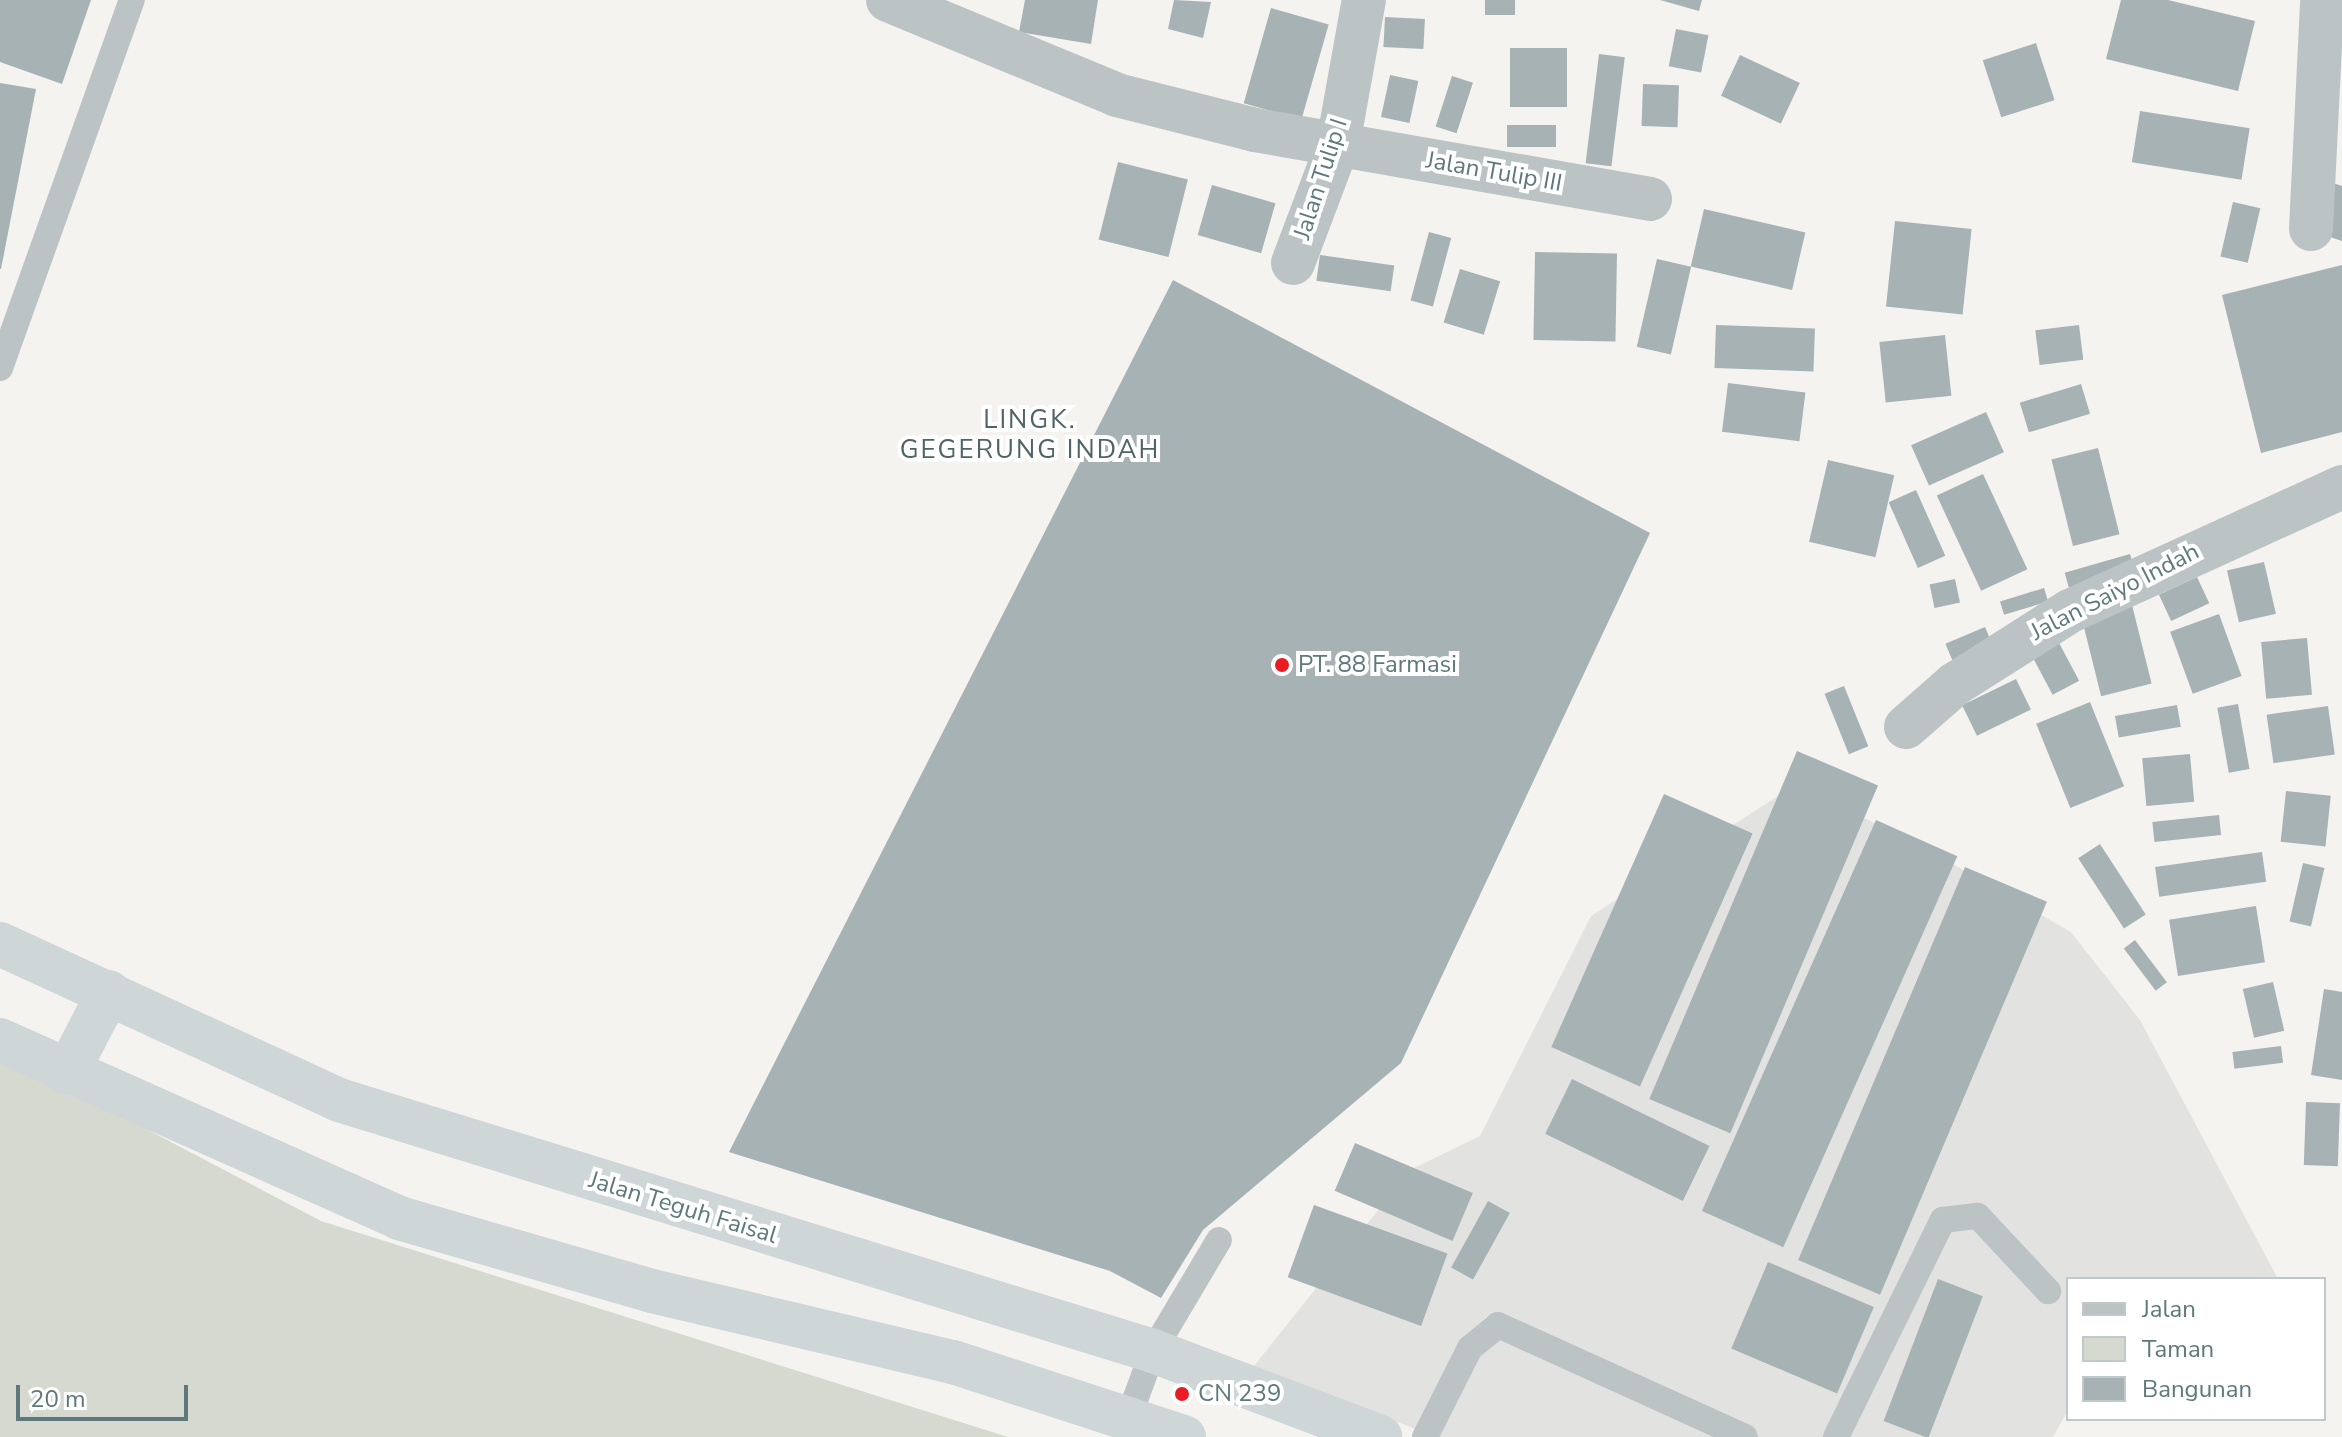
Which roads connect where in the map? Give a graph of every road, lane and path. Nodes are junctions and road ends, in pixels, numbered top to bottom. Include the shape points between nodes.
1 (132, 0) edge
2 (890, 0) edge
3 (1364, 0) edge
4 (2322, 0) edge
5 (1338, 144) junction
6 (1650, 199) dead end
7 (2311, 229) dead end
8 (1293, 263) dead end
9 (0, 368) edge
10 (2342, 487) edge
11 (1906, 727) dead end
12 (0, 944) edge
13 (109, 992) junction
14 (0, 1040) edge
15 (67, 1073) junction
16 (1219, 1240) dead end
17 (2048, 1291) dead end
18 (1153, 1351) junction
19 (1128, 1419) junction
20 (1333, 1429) edge
21 (1184, 1437) edge
22 (1380, 1437) edge
23 (1425, 1437) edge
24 (1745, 1437) edge
25 (1836, 1437) edge

1 - 9 lane
2 - 5 street, Jalan Tulip III via 1117,95
3 - 5 street, Jalan Tulip I
4 - 7 street
5 - 6 street, Jalan Tulip III
5 - 8 street, Jalan Tulip I
10 - 11 street, Jalan Saiyo Indah via 2070,611 1955,684
12 - 13 highway, Jalan Teguh Faisal
13 - 15 highway
13 - 18 highway, Jalan Teguh Faisal via 339,1100
14 - 15 highway
15 - 19 highway via 399,1218 652,1291 953,1362
16 - 18 lane
17 - 25 lane via 1978,1216 1943,1220
18 - 19 lane
18 - 20 highway, Jalan Teguh Faisal
19 - 21 highway
20 - 22 highway, Jalan Teguh Faisal
23 - 24 lane via 1470,1348 1498,1325

